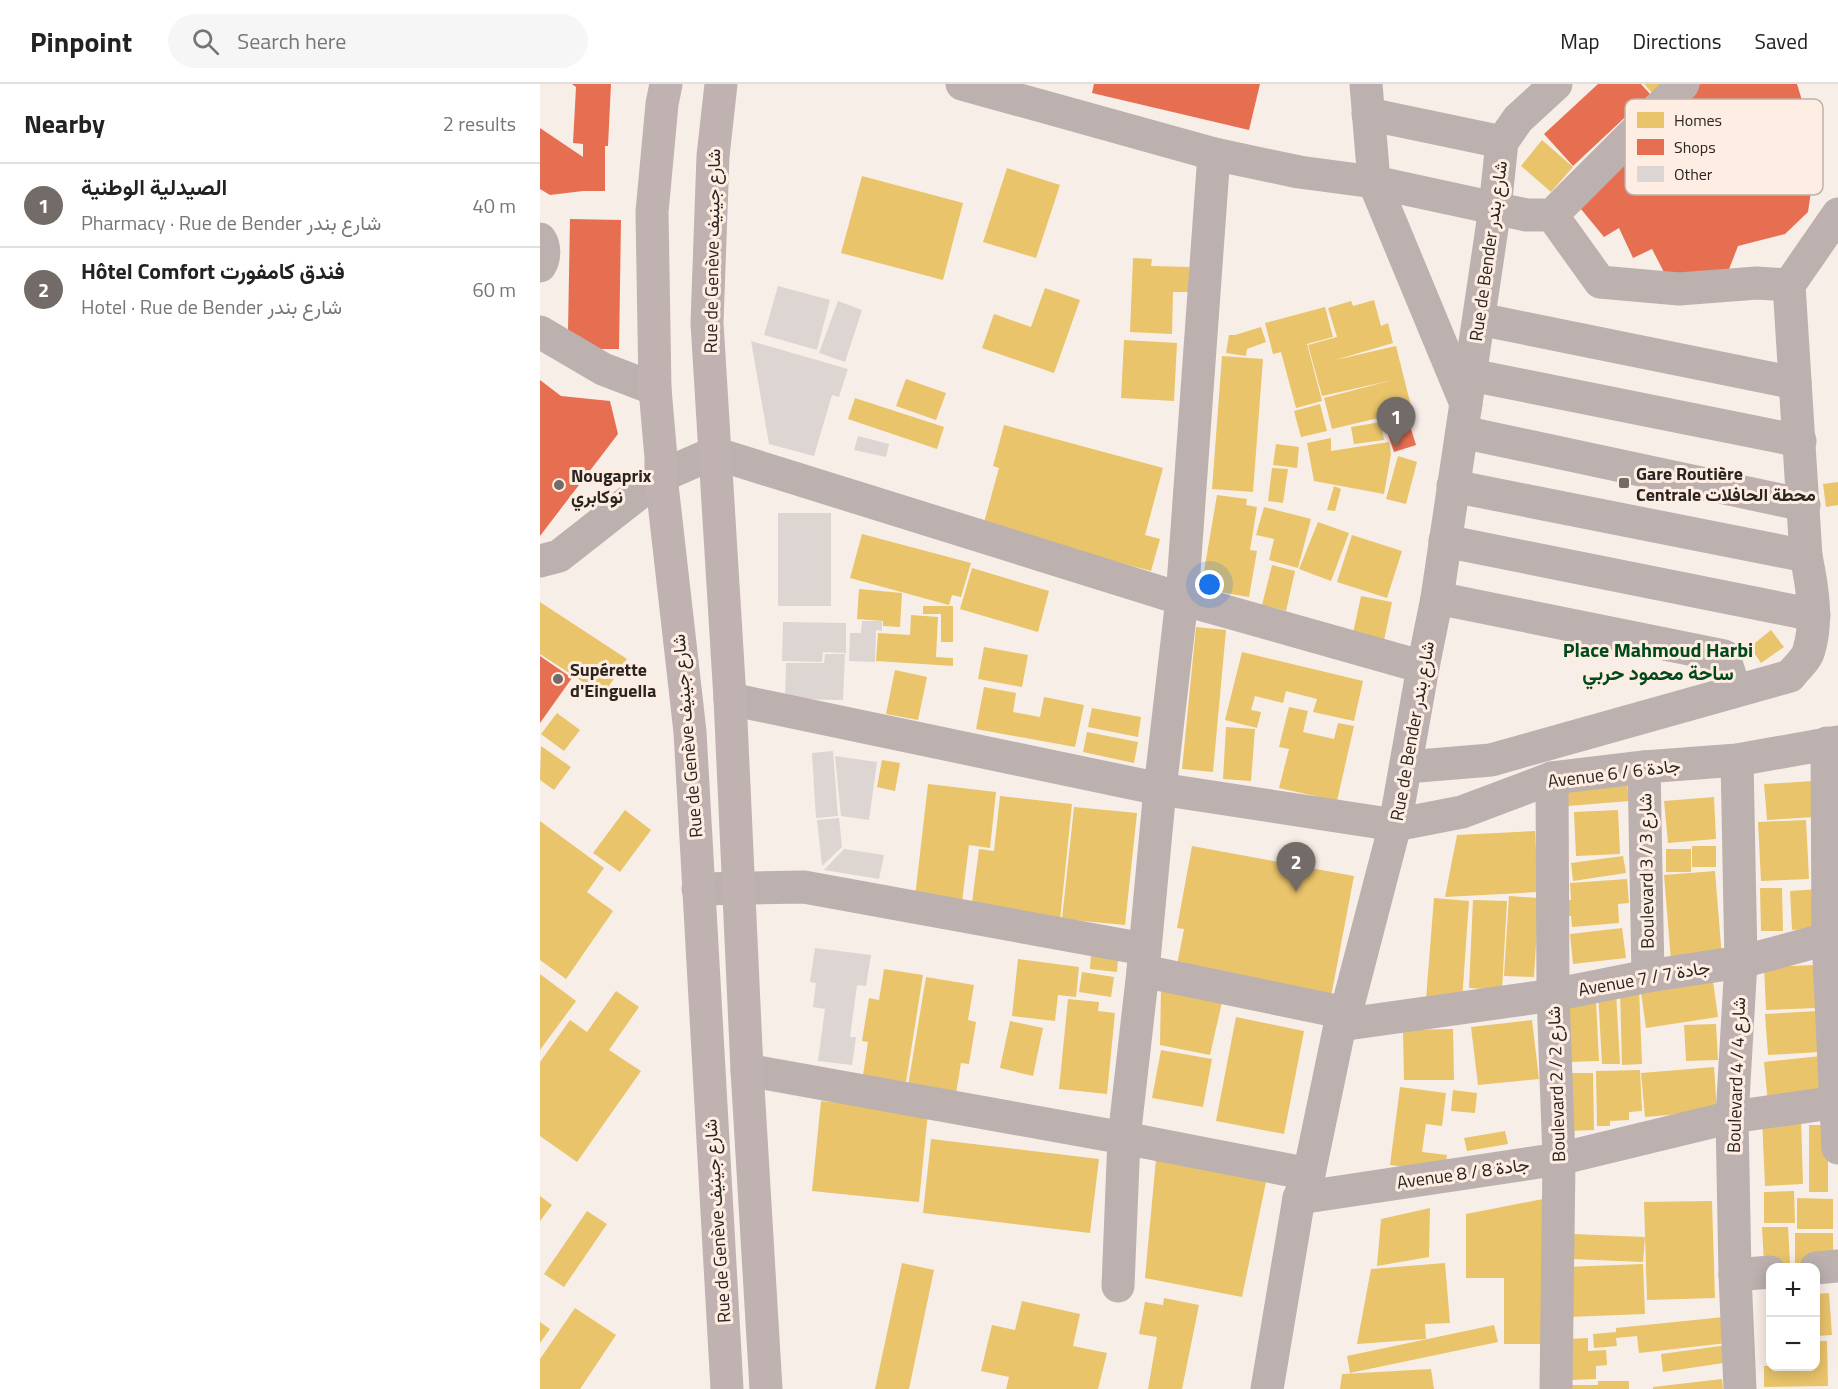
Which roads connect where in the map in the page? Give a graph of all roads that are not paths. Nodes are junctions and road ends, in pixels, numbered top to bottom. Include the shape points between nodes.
1 (666, 84) edge
2 (721, 84) edge
3 (962, 84) edge
4 (1556, 84) edge
5 (1683, 84) edge
6 (1367, 99) edge
7 (1668, 99) edge
8 (1502, 142) junction
9 (1625, 142) edge
10 (1214, 154) junction
11 (1374, 182) junction
12 (1495, 208) junction
13 (1838, 214) edge
14 (1552, 215) junction
15 (540, 238) edge
16 (540, 266) edge
17 (1789, 285) junction
18 (1479, 319) junction
19 (540, 332) edge
20 (1795, 383) junction
21 (655, 389) junction
22 (1466, 403) junction
23 (1800, 441) junction
24 (714, 453) junction
25 (661, 476) junction
26 (1453, 486) junction
27 (1804, 505) junction
28 (1445, 541) junction
29 (1806, 556) junction
30 (540, 561) edge
31 (1437, 598) junction
32 (1182, 599) junction
33 (1814, 615) junction
34 (1423, 667) junction
35 (1735, 691) junction
36 (730, 699) junction
37 (1832, 743) edge
38 (1737, 760) junction
39 (1406, 767) junction
40 (1644, 767) junction
41 (1552, 778) junction
42 (1160, 789) junction
43 (1395, 825) junction
44 (740, 888) junction
45 (698, 890) junction
46 (1833, 937) edge
47 (1143, 960) junction
48 (1741, 962) junction
49 (1648, 976) junction
50 (1553, 995) junction
51 (1343, 1019) junction
52 (747, 1070) junction
53 (1837, 1102) edge
54 (1732, 1117) junction
55 (1124, 1138) junction
56 (1838, 1148) edge
57 (1559, 1159) junction
58 (1304, 1186) junction
59 (1838, 1266) edge
60 (1820, 1268) edge
61 (1766, 1272) edge
62 (1735, 1275) junction
63 (1118, 1286) dead end
64 (727, 1389) edge
65 (766, 1389) edge
66 (1267, 1389) edge
67 (1556, 1389) edge
68 (1740, 1389) edge

1 - 21 main road, Rue de Genève شارع جينيف via 652,212
2 - 24 main road, Rue de Genève شارع جينيف via 712,156 707,323
3 - 10 street
4 - 8 street, Rue de Bender شارع بندر via 1518,119
5 - 7 street
6 - 8 street
6 - 11 street
8 - 12 street, Rue de Bender شارع بندر
9 - 14 street
10 - 11 street
10 - 32 street
11 - 12 street
11 - 22 street
12 - 14 street via 1527,215
12 - 18 street, Rue de Bender شارع بندر
13 - 17 street
14 - 17 street via 1600,282 1679,289 1757,283
15 - 16 street via 544,245
17 - 20 street
18 - 20 street
18 - 22 street, Rue de Bender شارع بندر
19 - 21 street via 603,369
20 - 23 street
21 - 25 main road, Rue de Genève شارع جينيف
22 - 23 street
22 - 26 street, Rue de Bender شارع بندر
22 - 27 street
23 - 27 street
24 - 25 street
24 - 32 street
24 - 36 main road, Rue de Genève شارع جينيف
25 - 30 street via 559,556
25 - 45 main road, Rue de Genève شارع جينيف via 690,732
26 - 28 street, Rue de Bender شارع بندر
26 - 29 street
27 - 29 street
28 - 31 street, Rue de Bender شارع بندر
28 - 33 street
29 - 33 street
31 - 34 street, Rue de Bender شارع بندر
31 - 35 street via 1724,656
32 - 34 street
32 - 42 street
33 - 35 street via 1809,651 1790,676
34 - 39 street, Rue de Bender شارع بندر
35 - 39 street via 1491,760
36 - 42 street, Avenue 6 / جادة 6
36 - 44 main road, Rue de Genève شارع جينيف
37 - 38 street, Avenue 6 / جادة 6
37 - 46 street
38 - 40 street, Avenue 6 / جادة 6
38 - 48 street, Boulevard 4 / شارع 4
39 - 43 street, Rue de Bender شارع بندر
40 - 41 street, Avenue 6 / جادة 6
40 - 49 street, Boulevard 3 / شارع 3
41 - 43 street, Avenue 6 / جادة 6 via 1462,812
41 - 50 street, Boulevard 2 / شارع 2
42 - 43 street, Avenue 6 / جادة 6
42 - 47 street
43 - 51 street, Rue de Bender شارع بندر
44 - 45 street, Avenue 7 / جادة 7
44 - 47 street, Avenue 7 / جادة 7 via 804,887
44 - 52 main road, Rue de Genève شارع جينيف
45 - 64 main road, Rue de Genève شارع جينيف
46 - 48 street, Avenue 7 / جادة 7
46 - 53 street
47 - 51 street, Avenue 7 / جادة 7
47 - 55 street
48 - 49 street, Avenue 7 / جادة 7
48 - 54 street, Boulevard 4 / شارع 4
49 - 50 street, Avenue 7 / جادة 7
50 - 51 street, Avenue 7 / جادة 7
50 - 57 street, Boulevard 2 / شارع 2
51 - 58 street, Rue de Bender شارع بندر
52 - 55 street, Avenue 8 / جادة 8
52 - 65 main road, Rue de Genève شارع جينيف
53 - 54 street, Avenue 8 / جادة 8
53 - 56 street
54 - 57 street, Avenue 8 / جادة 8
54 - 62 street, Boulevard 4 / شارع 4
55 - 58 street, Avenue 8 / جادة 8
55 - 63 street
57 - 58 street, Avenue 8 / جادة 8
57 - 67 street, Boulevard 2 / شارع 2
58 - 66 street, Rue de Bender شارع بندر
59 - 60 street
61 - 62 street
62 - 68 street, Boulevard 4 / شارع 4

